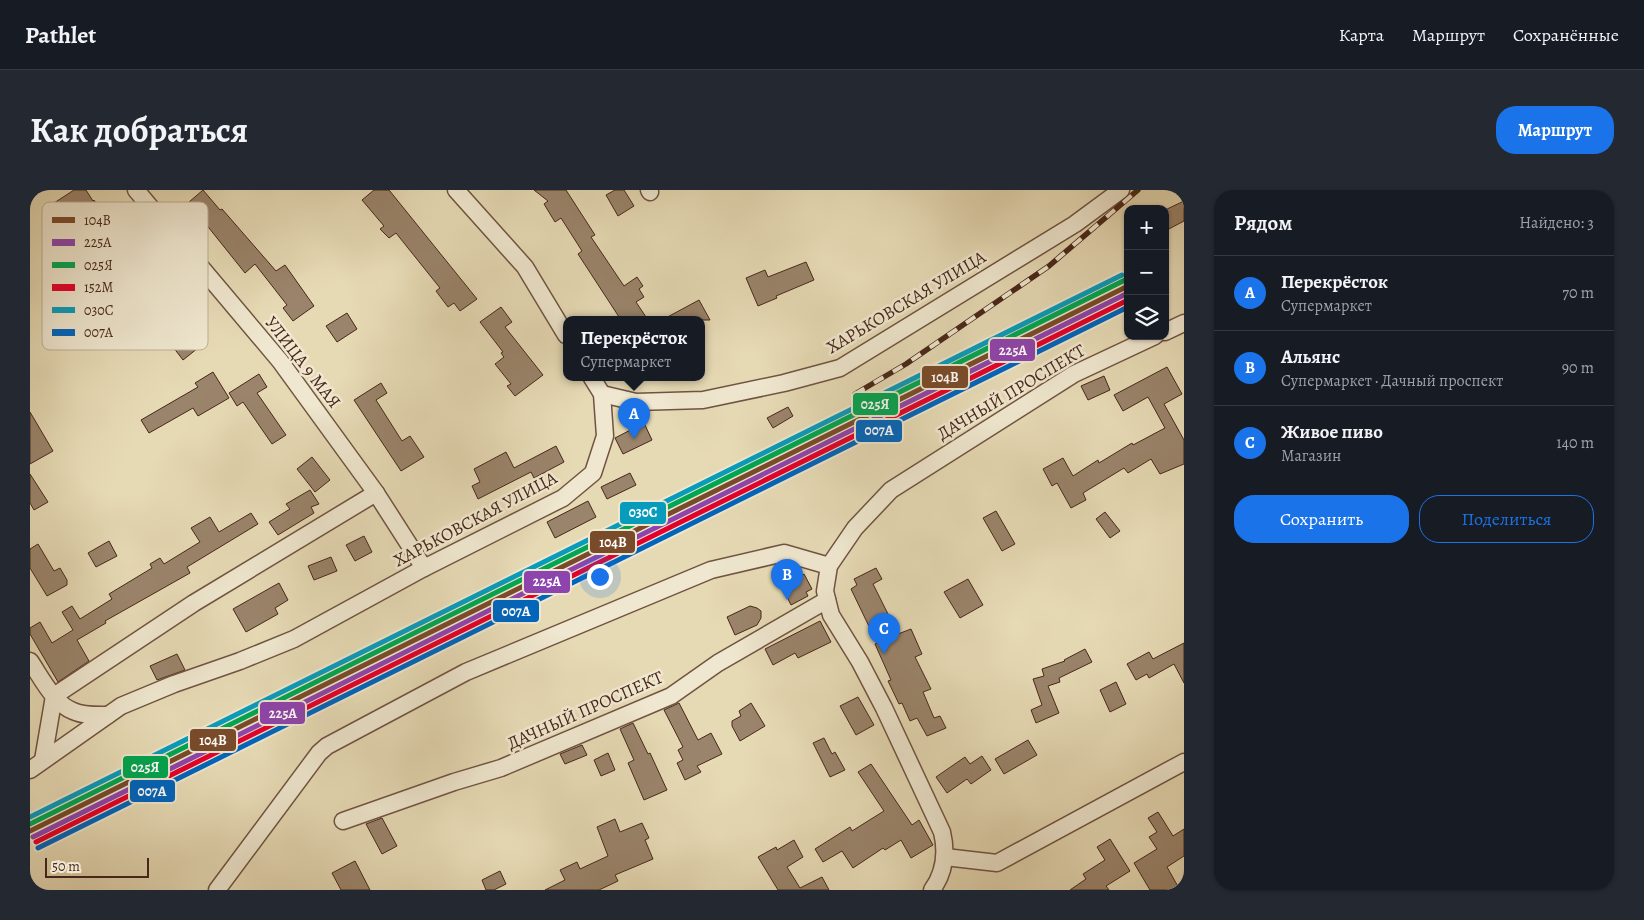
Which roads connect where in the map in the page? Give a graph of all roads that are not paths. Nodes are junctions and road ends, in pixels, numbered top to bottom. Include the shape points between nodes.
1 (136, 190) edge
2 (456, 190) edge
3 (1121, 190) edge
4 (146, 202) edge
5 (208, 276) edge
6 (1184, 323) edge
7 (1169, 330) edge
8 (563, 331) edge
9 (1147, 340) edge
10 (594, 381) edge
11 (602, 394) junction
12 (376, 493) junction
13 (828, 566) junction
14 (424, 568) junction
15 (827, 600) junction
16 (30, 661) edge
17 (54, 696) junction
18 (108, 715) junction
19 (1184, 762) edge
20 (37, 765) edge
21 (343, 821) dead end
22 (946, 857) junction
23 (217, 890) edge
24 (932, 890) edge

1 - 4 street, УЛИЦА 9 МАЯ
2 - 8 street via 525,267
3 - 11 street, ХАРЬКОВСКАЯ УЛИЦА via 1074,224 840,368 703,400 636,402
5 - 12 street, УЛИЦА 9 МАЯ via 280,361
6 - 7 street
9 - 13 street, ДАЧНЫЙ ПРОСПЕКТ via 1074,374 891,490 855,528
10 - 11 street
11 - 14 street, ХАРЬКОВСКАЯ УЛИЦА via 605,436 593,472 563,498
12 - 14 street, УЛИЦА 9 МАЯ
12 - 17 street via 194,603
13 - 15 street
13 - 23 street via 784,553 711,570 466,672 319,753
14 - 18 street, ХАРЬКОВСКАЯ УЛИЦА via 294,639 174,684 121,706
15 - 21 street, ДАЧНЫЙ ПРОСПЕКТ via 718,664 671,696 501,768
15 - 22 street via 831,615 860,662 920,784 942,832
16 - 17 street
17 - 18 street via 72,711
17 - 20 street
18 - 20 street, ХАРЬКОВСКАЯ УЛИЦА
19 - 22 street via 998,863
22 - 24 street

